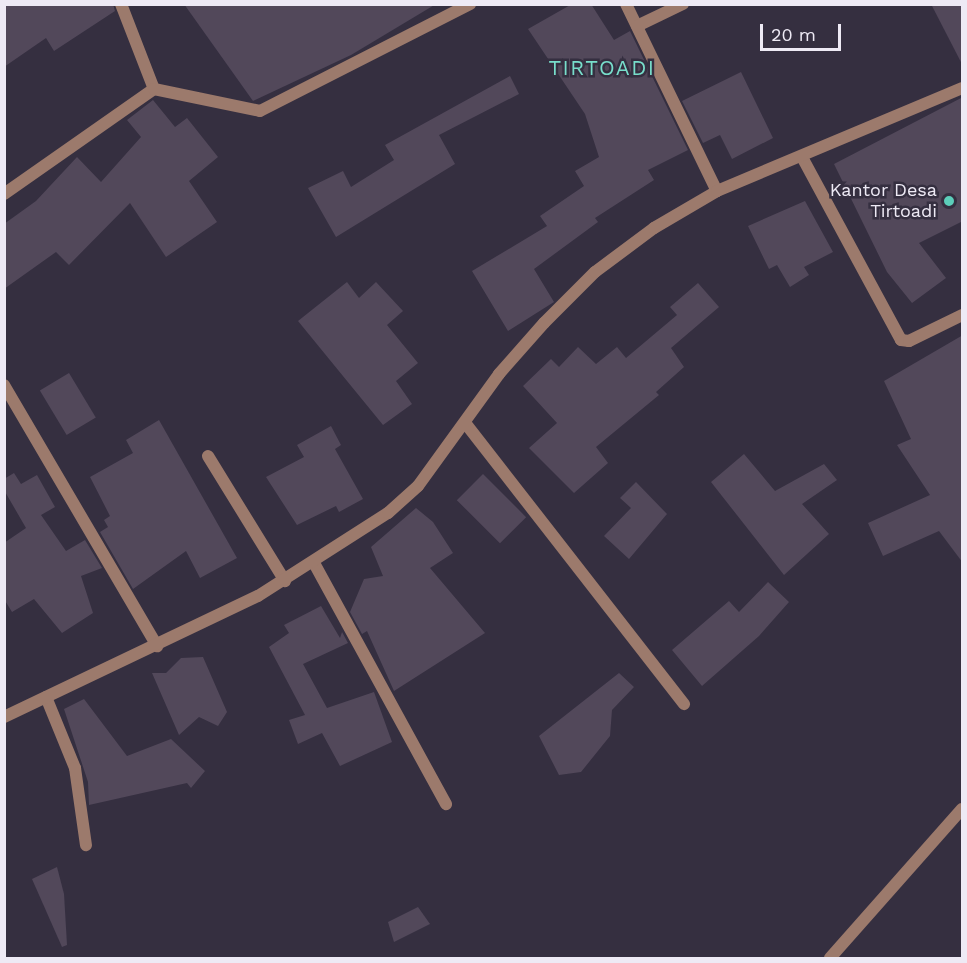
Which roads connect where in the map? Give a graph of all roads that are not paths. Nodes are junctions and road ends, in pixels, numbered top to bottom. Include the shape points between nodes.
1 (122, 4) edge
2 (470, 4) edge
3 (626, 4) edge
4 (683, 4) edge
5 (637, 26) junction
6 (963, 88) edge
7 (154, 89) junction
8 (802, 158) junction
9 (717, 191) junction
10 (4, 194) edge
11 (963, 315) edge
12 (4, 385) edge
13 (466, 424) junction
14 (208, 456) dead end
15 (314, 563) junction
16 (285, 581) junction
17 (157, 646) junction
18 (46, 697) junction
19 (684, 705) dead end
20 (4, 717) edge
21 (446, 804) dead end
22 (963, 809) edge
23 (86, 845) dead end
24 (830, 958) edge

1 - 7 street
2 - 7 street via 260,111
3 - 5 street
4 - 5 street
5 - 9 street
6 - 8 street
7 - 10 street
8 - 9 street
8 - 11 street via 901,340 909,341
9 - 13 street via 654,228 595,272 499,374
12 - 17 street
13 - 15 street via 418,486 388,513
13 - 19 street
14 - 16 street
15 - 16 street
15 - 21 street
16 - 17 street
17 - 18 street
18 - 20 street
18 - 23 street via 75,768
22 - 24 street

